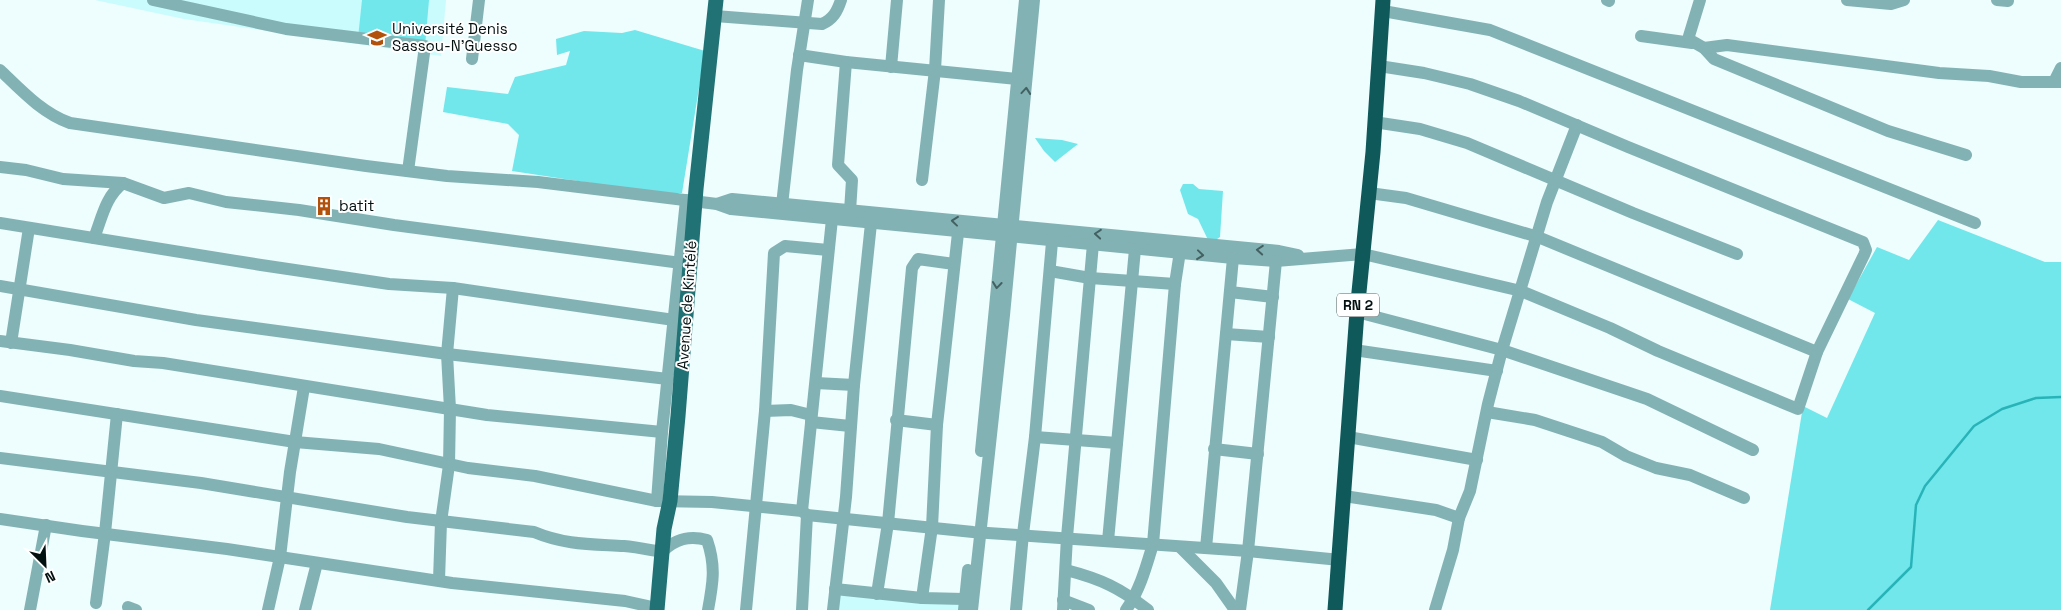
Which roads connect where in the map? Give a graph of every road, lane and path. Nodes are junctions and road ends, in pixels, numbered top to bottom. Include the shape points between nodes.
1 (153, 0) edge
2 (479, 0) edge
3 (716, 0) edge
4 (808, 0) edge
5 (840, 0) edge
6 (896, 0) edge
7 (939, 0) edge
8 (1024, 0) edge
9 (1034, 0) edge
10 (1700, 0) edge
11 (1847, 0) edge
12 (1904, 0) edge
13 (1383, 6) edge
14 (715, 16) junction
15 (803, 24) junction
16 (1640, 36) dead end
17 (1698, 46) junction
18 (799, 54) junction
19 (472, 59) dead end
20 (846, 62) junction
21 (1379, 66) junction
22 (891, 67) junction
23 (2061, 68) edge
24 (0, 70) edge
25 (935, 70) junction
26 (1017, 79) junction
27 (2058, 82) edge
28 (1374, 122) junction
29 (1577, 125) junction
30 (1966, 155) dead end
31 (0, 167) edge
32 (408, 171) junction
33 (922, 180) dead end
34 (1556, 180) junction
35 (123, 183) junction
36 (1369, 193) junction
37 (690, 201) junction
38 (717, 204) junction
39 (782, 205) junction
40 (850, 211) junction
41 (871, 218) junction
42 (832, 219) junction
43 (0, 223) edge
44 (1975, 223) dead end
45 (29, 228) junction
46 (1007, 232) junction
47 (958, 233) junction
48 (1538, 237) junction
49 (94, 238) junction
50 (1052, 242) junction
51 (1092, 244) junction
52 (1180, 248) junction
53 (1135, 249) junction
54 (828, 250) junction
55 (1363, 254) junction
56 (1737, 254) dead end
57 (1233, 258) junction
58 (1308, 258) junction
59 (1276, 261) junction
60 (681, 263) junction
61 (954, 264) junction
62 (1050, 271) junction
63 (1090, 278) junction
64 (1132, 280) junction
65 (1175, 284) junction
66 (0, 286) edge
67 (454, 288) junction
68 (19, 289) junction
69 (1230, 292) junction
70 (1521, 292) junction
71 (1273, 297) junction
72 (1357, 312) junction
73 (674, 320) junction
74 (1226, 334) junction
75 (1269, 337) junction
76 (6, 342) edge
77 (1354, 350) junction
78 (1502, 350) junction
79 (1817, 352) junction
80 (447, 354) junction
81 (1497, 371) junction
82 (668, 379) junction
83 (816, 383) junction
84 (854, 384) junction
85 (304, 387) junction
86 (0, 396) edge
87 (450, 409) junction
88 (765, 411) junction
89 (1487, 412) junction
90 (117, 414) junction
91 (811, 418) junction
92 (896, 420) junction
93 (937, 425) junction
94 (850, 426) junction
95 (662, 432) junction
96 (1348, 437) junction
97 (1036, 438) junction
98 (1077, 441) junction
99 (295, 442) junction
100 (1117, 443) junction
101 (1214, 449) junction
102 (1753, 450) dead end
103 (1258, 454) junction
104 (0, 458) edge
105 (1477, 460) junction
106 (449, 465) junction
107 (111, 472) junction
108 (287, 496) junction
109 (1344, 496) junction
110 (1744, 498) dead end
111 (663, 501) junction
112 (755, 508) junction
113 (804, 513) junction
114 (843, 517) junction
115 (1459, 518) junction
116 (0, 519) edge
117 (441, 522) junction
118 (888, 523) junction
119 (46, 525) junction
120 (932, 527) junction
121 (976, 532) junction
122 (105, 533) junction
123 (1023, 534) junction
124 (1067, 537) junction
125 (1108, 541) junction
126 (1153, 544) junction
127 (1180, 547) junction
128 (1206, 548) junction
129 (1248, 551) junction
130 (662, 552) junction
131 (280, 558) junction
132 (1340, 560) junction
133 (317, 563) junction
134 (1066, 570) junction
135 (439, 580) junction
136 (835, 589) junction
137 (877, 594) junction
138 (922, 598) junction
139 (1134, 599) junction
140 (96, 603) dead end
141 (964, 605) edge
142 (1063, 605) edge
143 (657, 609) edge
144 (30, 610) edge
145 (268, 610) edge
146 (305, 610) edge
147 (708, 610) edge
148 (746, 610) edge
149 (802, 610) edge
150 (833, 610) edge
151 (972, 610) edge
152 (1016, 610) edge
153 (1088, 610) edge
154 (1126, 610) edge
155 (1148, 610) edge
156 (1235, 610) edge
157 (1240, 610) edge
158 (1335, 610) edge
159 (1435, 610) edge

1 - 32 street via 286,29 425,46
2 - 19 street
3 - 14 main road, Avenue de Kintélé
4 - 15 street
5 - 15 street via 830,21
6 - 22 street
7 - 25 street
8 - 26 street
46 -> 9 street
10 - 17 street via 1689,36
11 - 12 street via 1891,4
13 - 21 highway, RN 2
13 - 44 street via 1490,30
14 - 15 street
14 - 37 main road, Avenue de Kintélé
15 - 18 street
16 - 17 street
17 - 27 street via 1727,45 1939,73 2021,82
17 - 30 street via 1714,59 1870,123
18 - 20 street
18 - 39 street
20 - 22 street
20 - 40 street via 838,165 852,180
21 - 28 highway, RN 2
21 - 29 street via 1470,84
22 - 25 street
23 - 27 street
24 - 32 street via 44,110 70,123
25 - 26 street
25 - 33 street
26 - 46 street
28 - 34 street via 1420,129 1467,143
28 - 36 highway, RN 2
29 - 34 street
29 - 79 street via 1863,242 1866,250
31 - 35 street via 63,179
32 - 37 street via 538,182
34 - 48 street
34 - 56 street
35 - 49 street via 113,190
35 - 60 street via 164,198 189,193 226,202
36 - 48 street via 1406,198
36 - 55 highway, RN 2
37 - 38 street
37 - 60 street
37 - 111 main road, Avenue de Kintélé
38 - 39 street via 732,199
38 - 42 street via 731,209
39 - 40 street
40 - 41 street
41 - 42 street
46 -> 41 street
41 - 47 street
41 - 84 street
42 - 54 street
43 - 45 street
45 - 49 street
45 - 68 street
46 - 47 street
46 - 50 street
52 -> 46 street
46 - 121 street
47 - 61 street
48 - 70 street
48 - 79 street
49 - 67 street via 389,284
50 - 51 street
50 - 62 street
51 - 53 street
51 - 63 street
52 - 53 street
52 -> 57 street
58 -> 52 street via 1279,251
52 - 65 street
53 - 64 street
54 - 83 street
54 - 88 street via 785,246 774,254
55 - 58 street
55 - 70 street
55 - 72 highway, RN 2
57 - 59 street
57 - 69 street
58 - 59 street
59 - 71 street
60 - 73 street
61 - 92 street via 918,259 912,268
61 - 93 street
62 - 63 street
62 - 97 street
63 - 64 street
63 - 98 street
64 - 65 street
64 - 100 street
65 - 126 street
66 - 68 street
67 - 73 street
67 - 80 street
68 - 76 street
68 - 80 street via 196,320
69 - 71 street
69 - 74 street
70 - 78 street
70 - 79 street via 1798,409
71 - 75 street
72 - 77 highway, RN 2
72 - 78 street
73 - 82 street
74 - 75 street
74 - 101 street
75 - 103 street
76 - 85 street via 163,363
77 - 81 street
77 - 96 highway, RN 2
78 - 81 street
78 - 102 street via 1647,400
80 - 82 street
80 - 87 street
81 - 89 street
82 - 95 street
83 - 84 street
83 - 91 street
84 - 94 street
85 - 87 street
85 - 99 street
86 - 90 street
87 - 95 street
87 - 106 street
88 - 91 street via 791,410
88 - 112 street
89 - 105 street
89 - 110 street via 1535,420 1602,442 1656,468 1690,475
90 - 99 street
90 - 107 street
91 - 94 street
91 - 113 street
92 - 93 street
92 - 118 street
93 - 120 street
94 - 114 street
95 - 111 street
96 - 105 street
96 - 109 highway, RN 2
97 - 98 street
97 - 123 street
98 - 100 street
98 - 124 street
99 - 106 street via 379,450
99 - 108 street
100 - 125 street
101 - 103 street
101 - 128 street
103 - 129 street
104 - 107 street
105 - 115 street via 1470,491
106 - 111 street via 535,476
106 - 117 street
107 - 108 street
107 - 122 street
108 - 117 street
108 - 131 street
109 - 115 street via 1427,508
109 - 132 highway, RN 2
111 - 112 street via 712,502
111 - 130 main road, Avenue de Kintélé
112 - 113 street
112 - 148 street
113 - 114 street
113 - 149 street
114 - 118 street
114 - 136 street
115 - 159 street
116 - 119 street
117 - 130 street via 534,532 551,540 570,543 627,546
117 - 135 street
118 - 120 street
118 - 137 street
119 - 122 street
119 - 144 street
120 - 121 street
120 - 138 street
121 - 123 street
121 - 141 street
121 - 151 street
122 - 131 street
122 - 140 street
123 - 124 street
123 - 152 street
124 - 125 street
124 - 134 street
125 - 126 street
126 - 127 street
126 - 139 street
127 - 128 street
127 - 156 street via 1216,583
128 - 129 street
129 - 132 street
129 - 157 street
130 - 143 main road, Avenue de Kintélé
130 - 147 street via 671,543 685,539 707,540 714,566
131 - 133 street
131 - 145 street
132 - 158 highway, RN 2
133 - 135 street
133 - 146 street
134 - 139 street via 1101,580
134 - 142 street
135 - 143 street via 625,601
136 - 137 street
136 - 150 street
137 - 138 street
138 - 141 street
139 - 154 street
139 - 155 street
142 - 153 street

